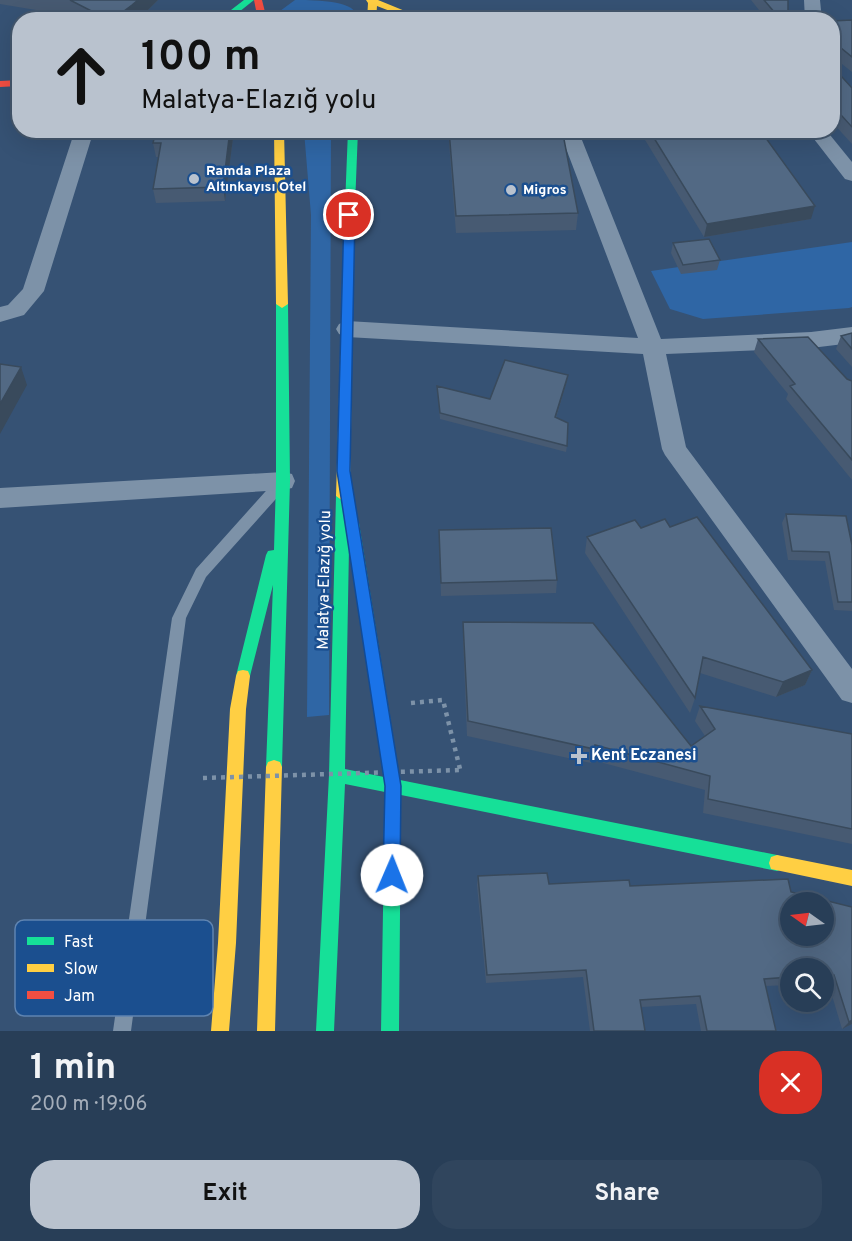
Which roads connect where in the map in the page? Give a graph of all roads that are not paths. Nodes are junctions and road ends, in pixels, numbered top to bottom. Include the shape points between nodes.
1 (250, 0) edge
2 (372, 1) edge
3 (233, 12) edge
4 (402, 12) edge
5 (82, 138) edge
6 (280, 138) edge
7 (287, 138) edge
8 (352, 138) edge
9 (571, 138) edge
10 (822, 138) edge
11 (282, 154) junction
12 (852, 176) edge
13 (0, 315) edge
14 (347, 329) junction
15 (852, 335) edge
16 (811, 339) junction
17 (653, 347) junction
18 (831, 362) edge
19 (344, 471) junction
20 (283, 481) junction
21 (0, 498) edge
22 (282, 515) junction
23 (852, 691) edge
24 (337, 776) junction
25 (393, 786) junction
26 (852, 878) edge
27 (137, 920) edge
28 (124, 1016) edge
29 (122, 1031) edge
30 (220, 1031) edge
31 (266, 1031) edge
32 (325, 1031) edge
33 (390, 1031) edge

1 - 3 main road
2 - 4 main road
5 - 13 street via 33,291 16,310
6 - 11 main road
7 - 11 main road
8 - 14 main road, Malatya-Elazığ yolu
9 - 17 street
10 - 12 street
11 - 20 main road
14 - 17 street
14 - 19 main road, Malatya-Elazığ yolu
15 - 16 street
16 - 17 street
16 - 18 street
17 - 23 street via 674,449
19 - 24 main road, Malatya-Elazığ yolu
19 - 25 main road
20 - 21 street
20 - 22 main road
20 - 27 lane via 201,573 179,618
22 - 30 main road via 238,709
22 - 31 main road
24 - 25 main road
24 - 32 main road, Malatya-Elazığ yolu
25 - 26 main road
25 - 33 main road
28 - 29 lane

